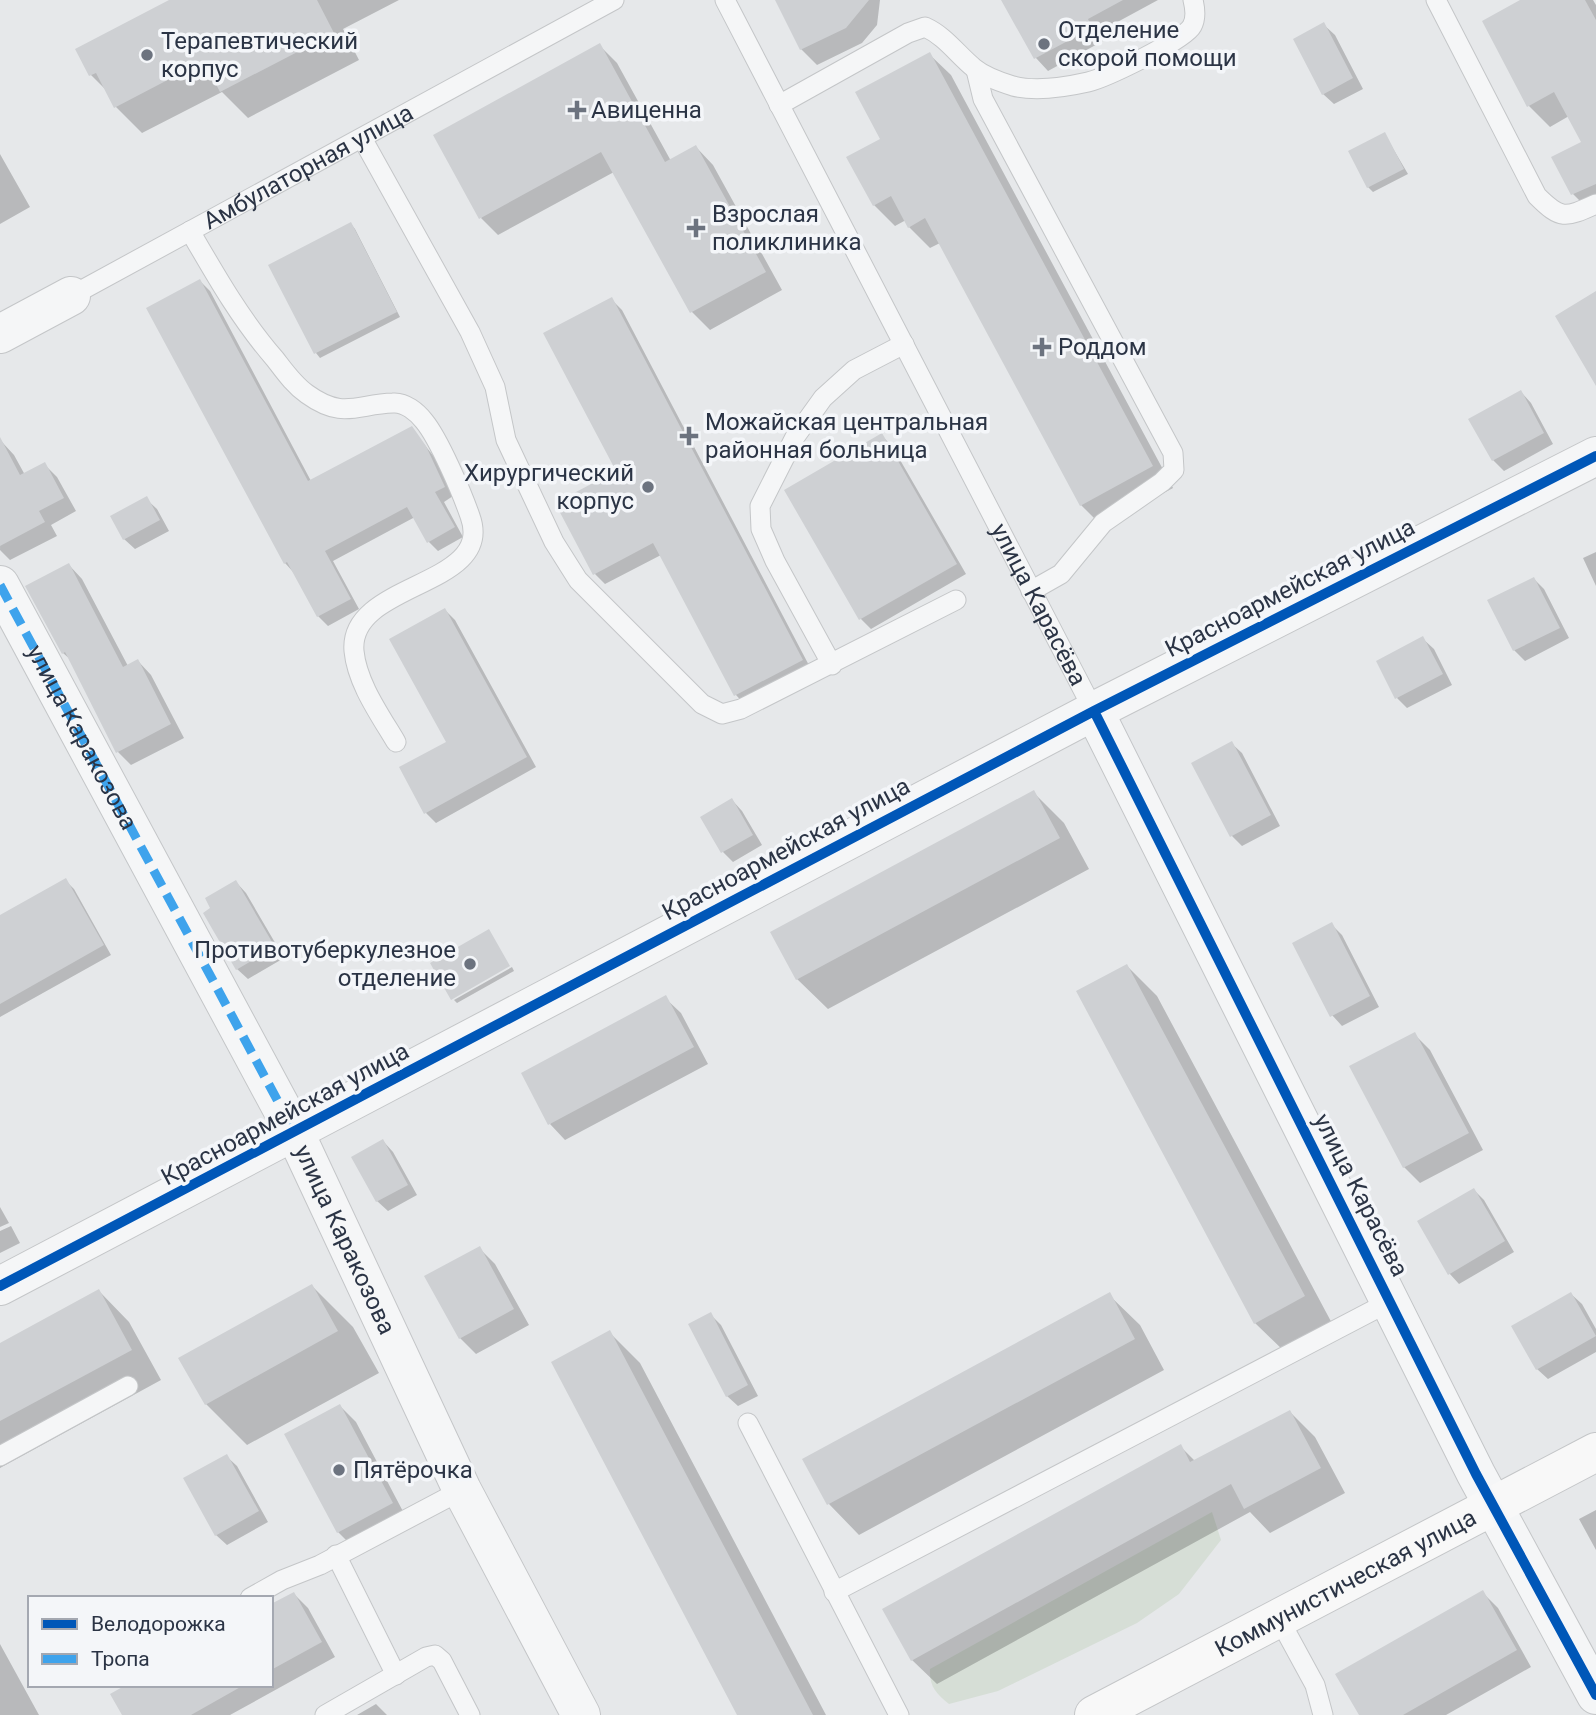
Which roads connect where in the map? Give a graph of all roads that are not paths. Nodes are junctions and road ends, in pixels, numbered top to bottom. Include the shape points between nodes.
1 (614, 0) edge
2 (725, 0) edge
3 (1194, 0) edge
4 (1436, 0) edge
5 (976, 70) junction
6 (779, 105) junction
7 (362, 138) junction
8 (1596, 204) edge
9 (190, 231) junction
10 (71, 296) joint
11 (0, 334) edge
12 (904, 344) junction
13 (1596, 456) edge
14 (0, 585) edge
15 (1031, 591) junction
16 (956, 600) dead end
17 (832, 665) junction
18 (1094, 711) junction
19 (396, 742) dead end
20 (295, 1133) junction
21 (0, 1286) edge
22 (1391, 1301) junction
23 (128, 1387) dead end
24 (748, 1423) dead end
25 (1596, 1452) edge
26 (0, 1456) edge
27 (462, 1490) junction
28 (1493, 1506) junction
29 (336, 1555) junction
30 (834, 1592) junction
31 (254, 1596) edge
32 (1278, 1617) junction
33 (396, 1675) junction
34 (1596, 1695) edge
35 (325, 1715) edge
36 (470, 1715) edge
37 (580, 1715) edge
38 (899, 1715) edge
39 (1094, 1715) edge
40 (1323, 1715) edge

1 - 7 lane, Амбулаторная улица
2 - 6 lane, улица Карасёва
3 - 5 lane via 1192,27 1177,41 1091,81 1017,87
4 - 8 lane via 1536,196 1553,211 1570,216
5 - 6 lane via 938,33 925,27
5 - 15 lane via 983,99 1173,453 1174,470 1168,476 1103,523 1061,574
6 - 12 lane, улица Карасёва
7 - 9 lane, Амбулаторная улица
7 - 17 lane via 470,332 495,387 506,440 554,542 578,580 702,704 722,714
9 - 10 lane, Амбулаторная улица
9 - 19 lane via 242,318 294,383 344,410 396,402 424,421 471,519 474,537 466,555 451,568 378,606 356,631 355,661
10 - 11 street, Амбулаторная улица
12 - 15 lane, улица Карасёва
12 - 17 lane via 855,370 823,398 760,506 761,529 775,561
13 - 18 street, Красноармейская улица
14 - 20 street, улица Каракозова
15 - 18 lane, улица Карасёва
16 - 17 lane
18 - 20 street, Красноармейская улица
18 - 22 street, улица Карасёва
20 - 21 street, Красноармейская улица
20 - 27 street, улица Каракозова
22 - 28 street, улица Карасёва
22 - 30 lane
23 - 26 lane
24 - 30 lane
25 - 28 main road, Коммунистическая улица
27 - 29 lane
27 - 37 street, улица Каракозова
28 - 32 main road, Коммунистическая улица
28 - 34 street, улица Карасёва
29 - 31 lane
29 - 33 lane
30 - 38 lane
32 - 39 main road, Коммунистическая улица
32 - 40 lane via 1315,1685
33 - 35 lane
33 - 36 lane via 435,1655

